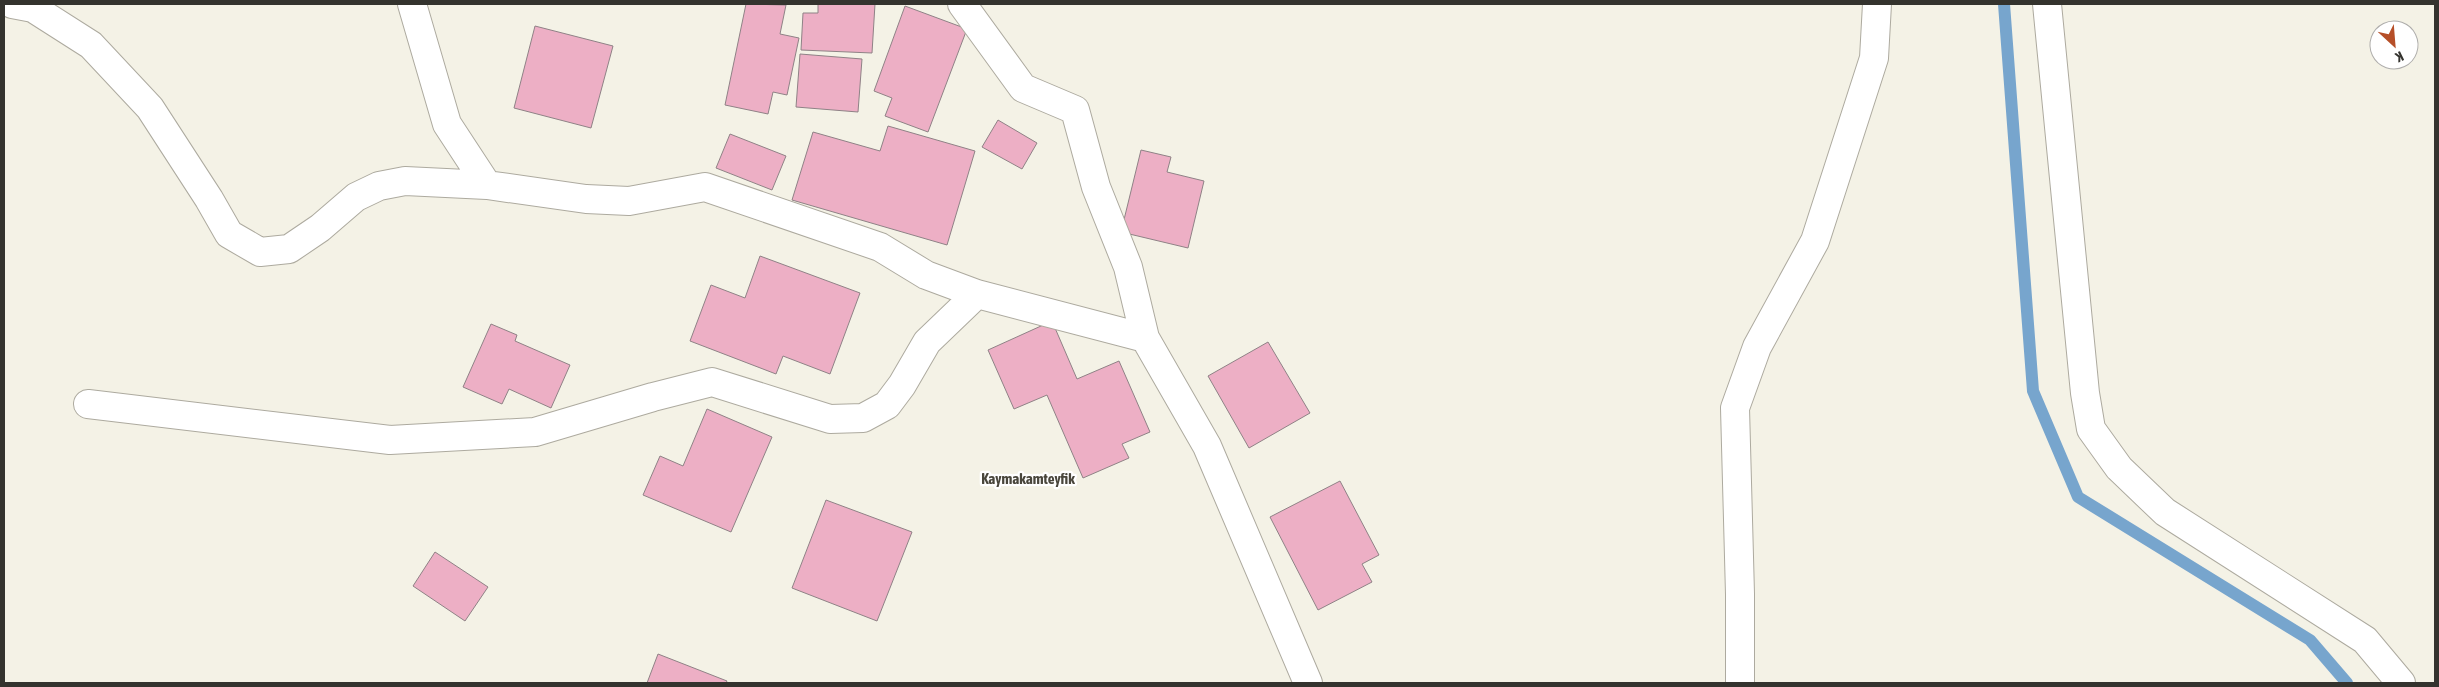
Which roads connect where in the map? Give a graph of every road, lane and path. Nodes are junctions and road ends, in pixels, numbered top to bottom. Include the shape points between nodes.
1 (12, 4) edge
2 (412, 4) edge
3 (962, 4) edge
4 (1877, 4) edge
5 (2047, 4) edge
6 (487, 185) junction
7 (977, 294) junction
8 (1145, 338) junction
9 (88, 404) dead end
10 (1308, 683) edge
11 (1740, 683) edge
12 (2401, 683) edge

1 - 6 street via 33,8 91,45 150,108 229,234 260,252 289,249 356,197 379,186 405,181
2 - 6 street via 447,124
3 - 8 street via 1023,88 1075,110 1096,187 1128,267
4 - 11 street via 1874,58 1815,241 1757,347 1735,408
5 - 12 street via 2091,429 2119,468 2165,512 2365,640
6 - 7 street via 586,199 629,201 705,188 880,247 926,275
7 - 8 street
7 - 9 street via 927,342 902,385 886,405 863,418 830,419 712,382 536,432 390,440
8 - 10 street via 1207,446

